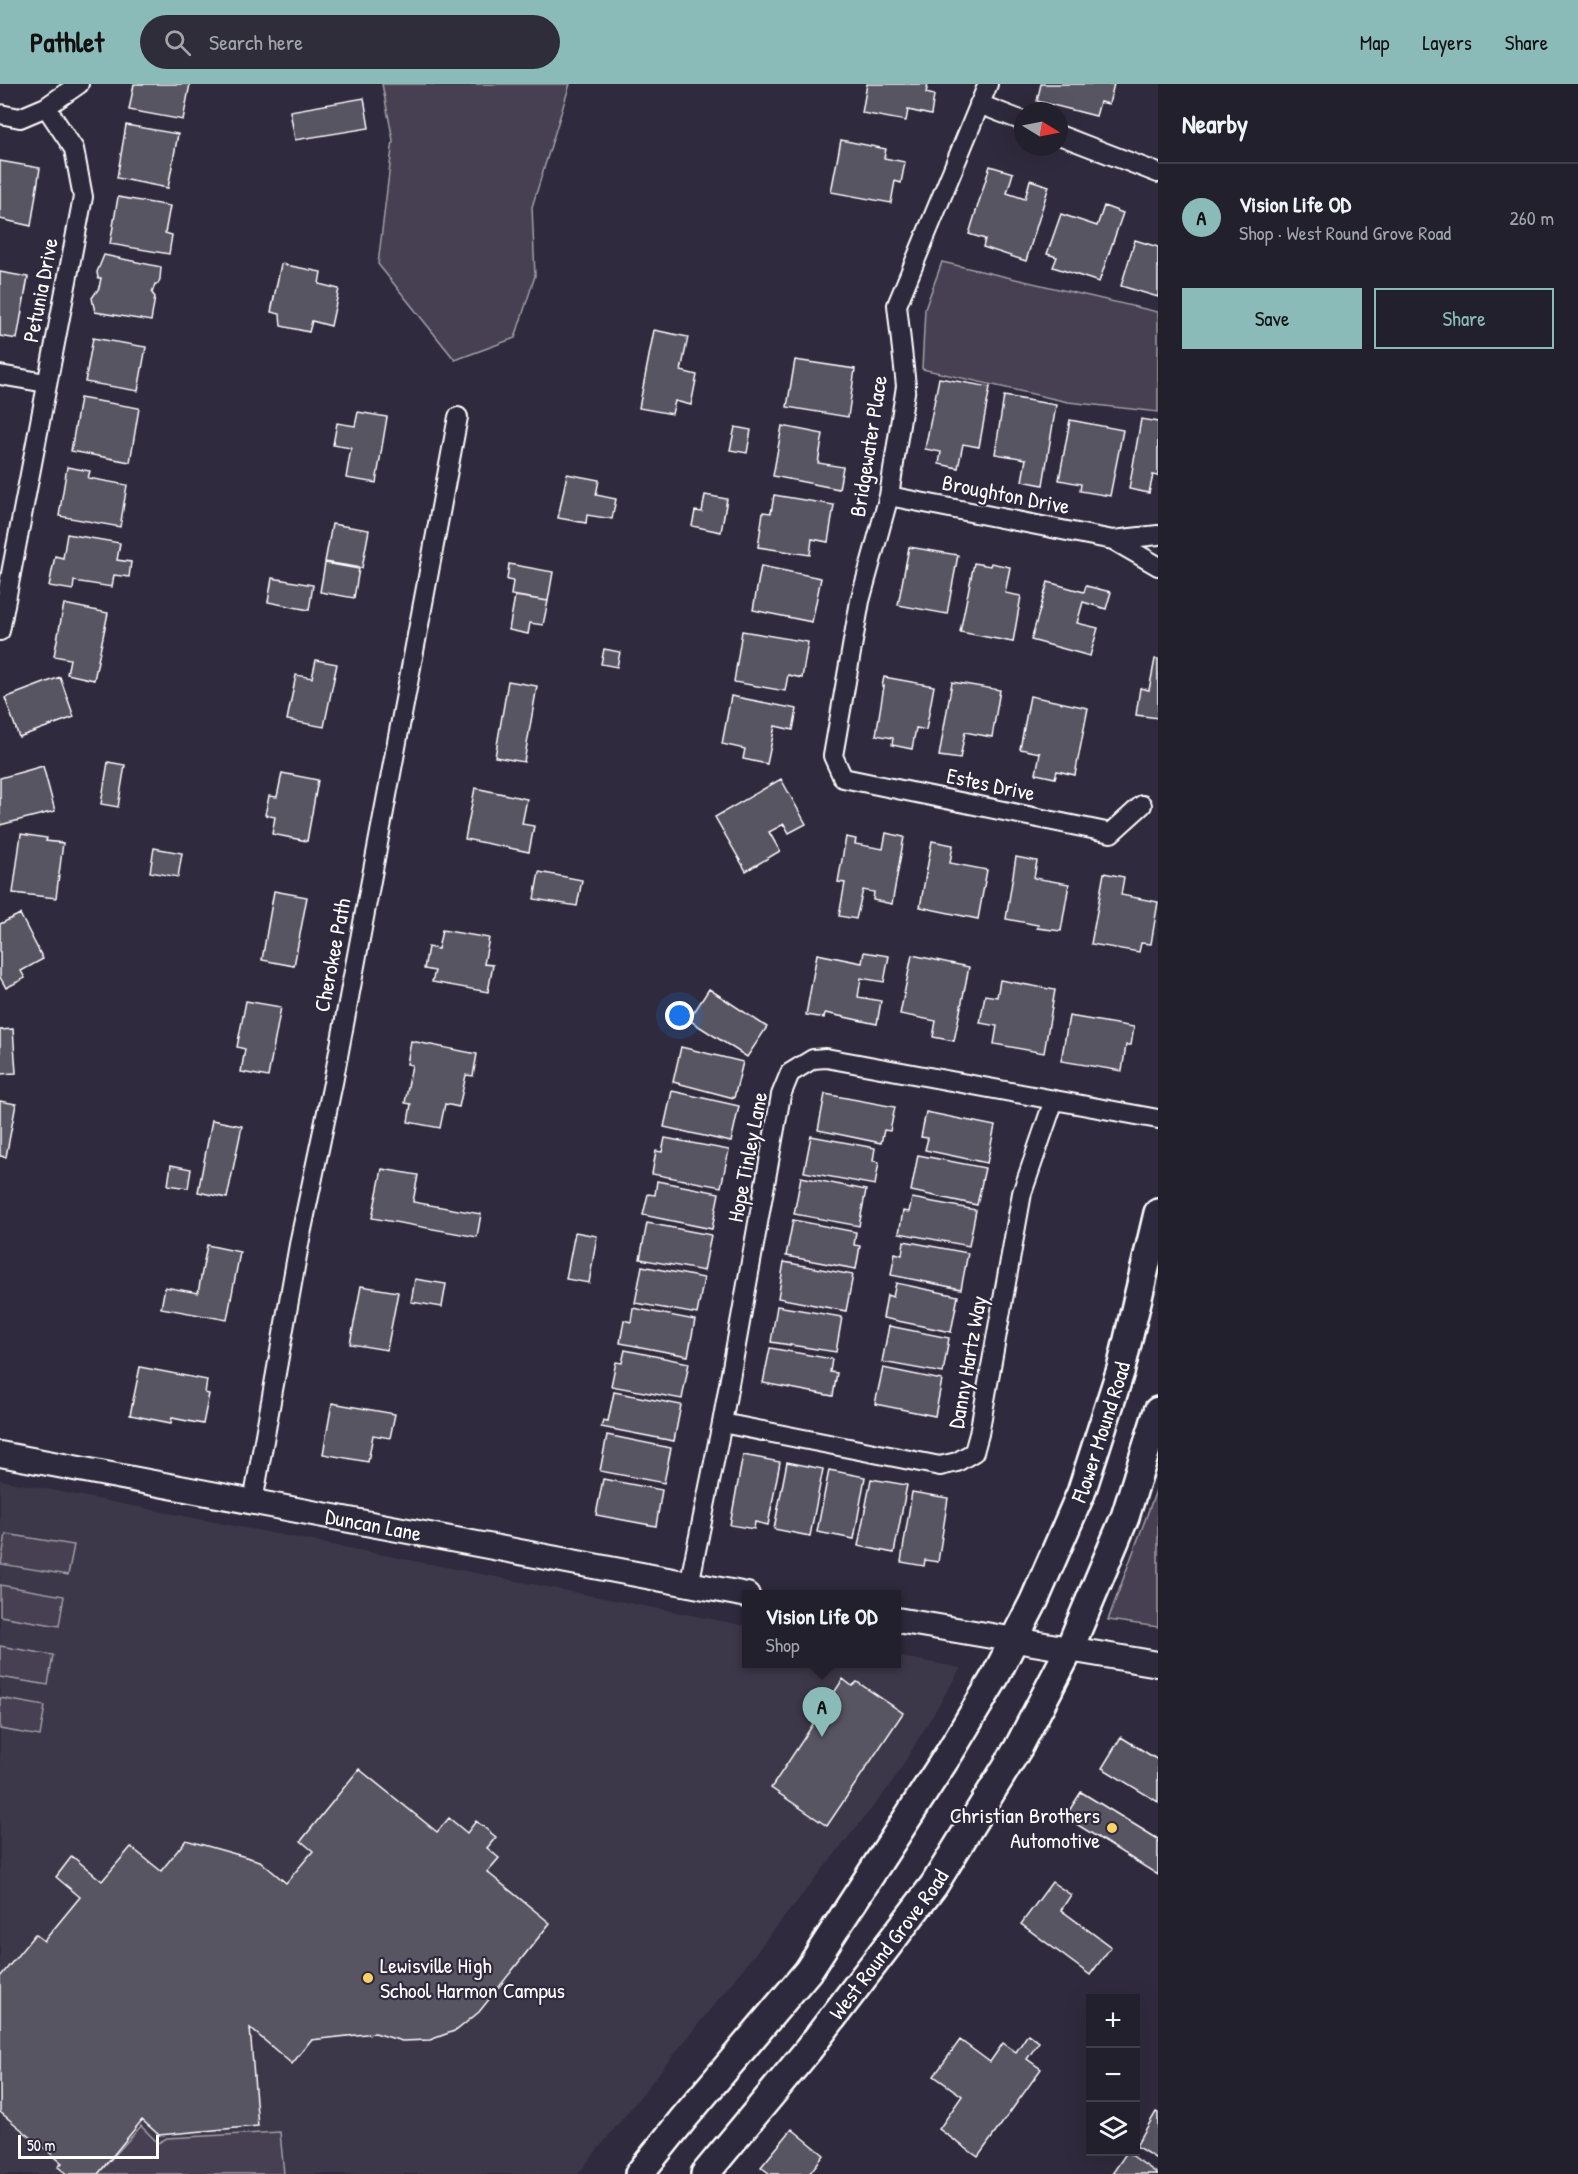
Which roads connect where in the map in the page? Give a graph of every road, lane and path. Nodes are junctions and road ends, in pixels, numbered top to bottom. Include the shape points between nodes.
1 (79, 84) edge
2 (988, 84) edge
3 (979, 104) junction
4 (46, 107) junction
5 (0, 114) edge
6 (1014, 118) edge
7 (1068, 138) edge
8 (1158, 173) edge
9 (0, 375) edge
10 (46, 383) junction
11 (458, 417) dead end
12 (889, 496) junction
13 (1158, 535) edge
14 (1113, 540) junction
15 (1158, 566) edge
16 (0, 631) edge
17 (834, 756) joint
18 (1142, 805) dead end
19 (1054, 1100) junction
20 (1158, 1119) edge
21 (1158, 1213) edge
22 (1158, 1411) edge
23 (722, 1423) junction
24 (0, 1454) edge
25 (253, 1502) junction
26 (689, 1585) junction
27 (742, 1594) edge
28 (901, 1621) edge
29 (1013, 1640) junction
30 (1073, 1640) junction
31 (1158, 1664) edge
32 (639, 2174) edge
33 (705, 2174) edge

1 - 4 street
2 - 3 street, Bridgewater Place
3 - 6 street
3 - 12 street, Bridgewater Place via 897,305 906,386
4 - 5 street via 20,118
4 - 10 street, Petunia Drive via 74,150 83,198
7 - 8 street
9 - 10 street
10 - 16 street, Petunia Drive
11 - 25 street, Cherokee Path
12 - 14 street, Broughton Drive
12 - 17 street, Bridgewater Place via 860,601
13 - 14 street, Broughton Drive
14 - 15 street, Broughton Drive
17 - 18 street, Estes Drive via 843,777 1111,833
19 - 20 street, Hope Tinley Lane
19 - 23 street, Danny Hartz Way via 1022,1193 974,1452 940,1466
19 - 23 street, Hope Tinley Lane via 826,1058 813,1059 790,1074 781,1095
21 - 29 main road, Flower Mound Road via 1121,1369 1084,1482
22 - 30 main road via 1125,1517
23 - 26 street, Hope Tinley Lane
24 - 25 street, Duncan Lane
25 - 26 street, Duncan Lane
26 - 27 street, Duncan Lane
28 - 29 street
29 - 30 street
29 - 32 main road, West Round Grove Road via 950,1752 808,1971
30 - 31 street
30 - 33 main road, West Round Grove Road via 1018,1748 934,1885 808,2050

